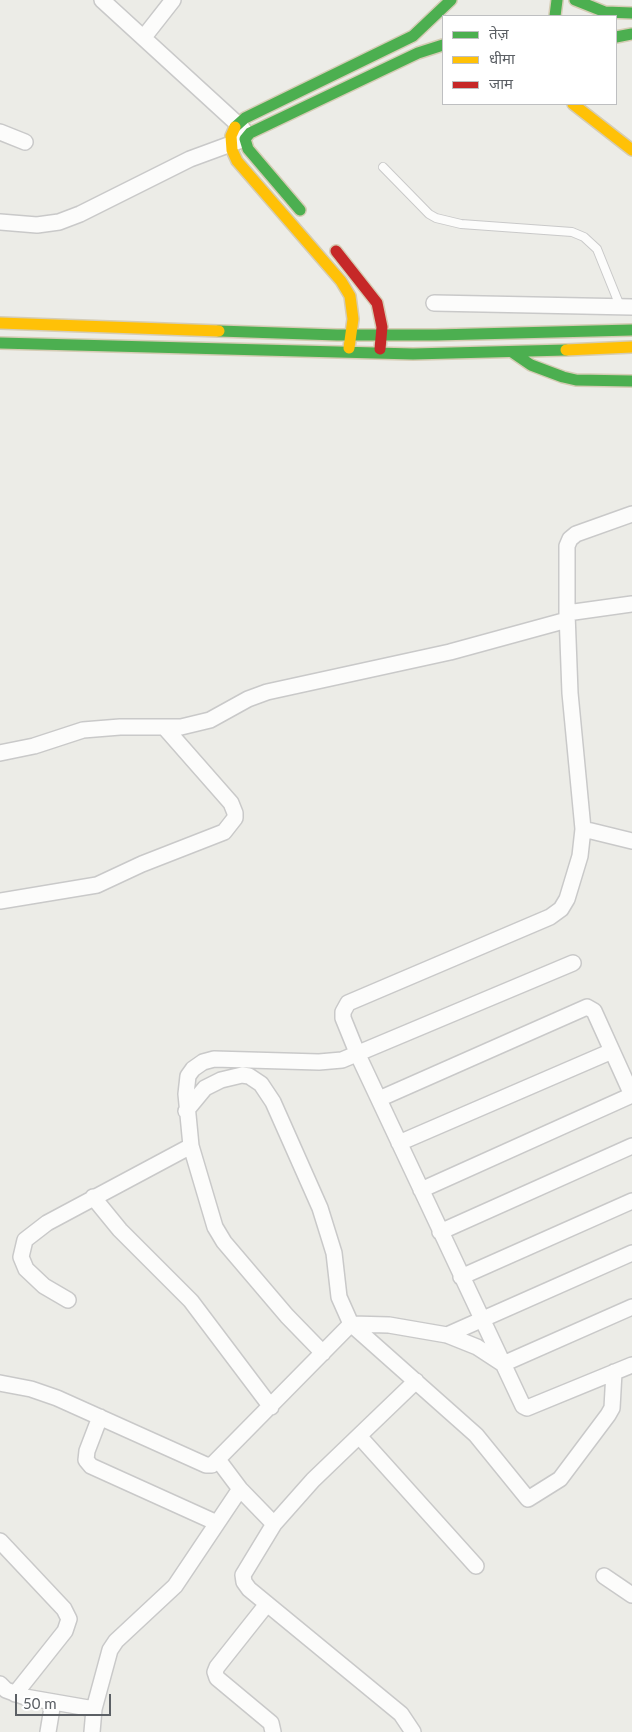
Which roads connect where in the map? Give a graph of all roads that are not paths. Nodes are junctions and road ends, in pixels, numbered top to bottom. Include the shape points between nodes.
1 (102, 0) edge
2 (173, 0) edge
3 (558, 0) edge
4 (580, 2) edge
5 (456, 3) edge
6 (632, 13) edge
7 (554, 15) edge
8 (632, 34) edge
9 (144, 37) junction
10 (617, 37) edge
11 (442, 45) edge
12 (574, 105) edge
13 (236, 124) junction
14 (0, 132) edge
15 (242, 139) junction
16 (26, 142) dead end
17 (632, 150) edge
18 (383, 166) dead end
19 (306, 217) dead end
20 (0, 222) edge
21 (326, 240) dead end
22 (434, 303) dead end
23 (626, 307) edge
24 (0, 323) edge
25 (632, 330) edge
26 (351, 334) junction
27 (495, 334) junction
28 (382, 335) junction
29 (0, 343) edge
30 (632, 347) edge
31 (349, 351) junction
32 (380, 353) junction
33 (513, 353) junction
34 (576, 366) dead end
35 (550, 372) junction
36 (632, 381) edge
37 (632, 514) edge
38 (632, 604) edge
39 (567, 616) junction
40 (166, 728) junction
41 (0, 753) edge
42 (583, 829) junction
43 (632, 842) edge
44 (0, 901) edge
45 (573, 963) dead end
46 (612, 1051) junction
47 (358, 1055) junction
48 (632, 1095) edge
49 (379, 1099) junction
50 (186, 1111) junction
51 (399, 1143) junction
52 (191, 1146) junction
53 (632, 1146) edge
54 (421, 1190) junction
55 (93, 1198) junction
56 (632, 1201) edge
57 (440, 1232) junction
58 (632, 1253) edge
59 (461, 1277) junction
60 (68, 1300) dead end
61 (632, 1307) edge
62 (482, 1320) junction
63 (351, 1324) junction
64 (447, 1335) junction
65 (323, 1353) junction
66 (504, 1364) junction
67 (632, 1364) edge
68 (614, 1372) junction
69 (416, 1381) junction
70 (0, 1383) edge
71 (271, 1407) junction
72 (100, 1417) junction
73 (359, 1436) junction
74 (219, 1461) junction
75 (240, 1489) junction
76 (217, 1524) junction
77 (274, 1524) junction
78 (0, 1542) edge
79 (476, 1566) dead end
80 (604, 1576) dead end
81 (632, 1595) edge
82 (266, 1604) junction
83 (0, 1684) edge
84 (15, 1694) junction
85 (53, 1702) junction
86 (94, 1709) junction
87 (48, 1732) edge
88 (92, 1732) edge
89 (273, 1732) edge
90 (413, 1732) edge

1 - 9 street
2 - 9 street
3 - 7 main road
4 - 6 main road via 604,12
5 - 13 main road via 413,36
8 - 10 main road
9 - 13 street
11 - 15 main road via 418,52
12 - 17 main road
13 - 15 street
14 - 16 street
15 - 19 main road
15 - 20 street via 190,159 59,222 37,225
15 - 26 main road via 236,161 341,281 350,296
18 - 23 lane via 436,218 461,224 572,232 584,237 597,250
21 - 28 main road via 377,303
22 - 23 street
24 - 26 main road
25 - 27 main road
26 - 28 main road
26 - 31 main road
27 - 28 main road
27 - 33 main road
28 - 32 main road
29 - 31 main road
30 - 33 main road
31 - 32 main road
32 - 33 main road
33 - 35 main road
34 - 35 main road
35 - 36 main road via 576,380
37 - 39 street via 582,531 570,539 567,546
38 - 39 street
39 - 40 street via 450,652 267,692 210,720 181,728
39 - 42 street via 570,693
40 - 41 street via 83,730
40 - 44 street via 231,802 235,812 231,825 224,832 97,885
42 - 43 street
42 - 47 street via 573,884 562,909 532,926 344,1007 343,1018
45 - 47 street
46 - 48 street
46 - 49 street via 594,1010 584,1007
46 - 51 street
47 - 49 street
47 - 50 street via 330,1062 214,1059 203,1062 188,1076
48 - 54 street
49 - 51 street
50 - 52 street
50 - 63 street via 205,1088 220,1080 242,1075 261,1084 273,1102 320,1208 334,1253 339,1298
51 - 54 street
52 - 55 street
52 - 65 street via 209,1211 224,1242
53 - 57 street
54 - 57 street
55 - 60 street via 31,1233 22,1248 23,1264 33,1277
55 - 71 street via 191,1301
56 - 59 street
57 - 59 street
58 - 62 street
59 - 62 street
61 - 66 street
62 - 64 street
62 - 66 street
63 - 64 street via 389,1325
63 - 65 street
63 - 69 street
64 - 66 street via 477,1347
65 - 71 street
66 - 68 street via 525,1408
67 - 68 street
68 - 69 street via 612,1408 608,1415 560,1479 528,1499 476,1436
69 - 73 street
70 - 72 street via 31,1389
71 - 74 street
72 - 74 street via 206,1465
72 - 76 street via 86,1451 86,1460 91,1466
73 - 77 street via 313,1480
73 - 79 street
74 - 75 street
75 - 76 street
75 - 77 street
76 - 86 street via 175,1586 113,1646 107,1656
77 - 82 street via 243,1575 249,1589
78 - 84 street via 64,1609 69,1619 65,1631
80 - 81 street
82 - 89 street via 215,1672 271,1723
82 - 90 street via 401,1714
83 - 84 street
84 - 85 street
85 - 86 street
85 - 87 street
86 - 88 street

